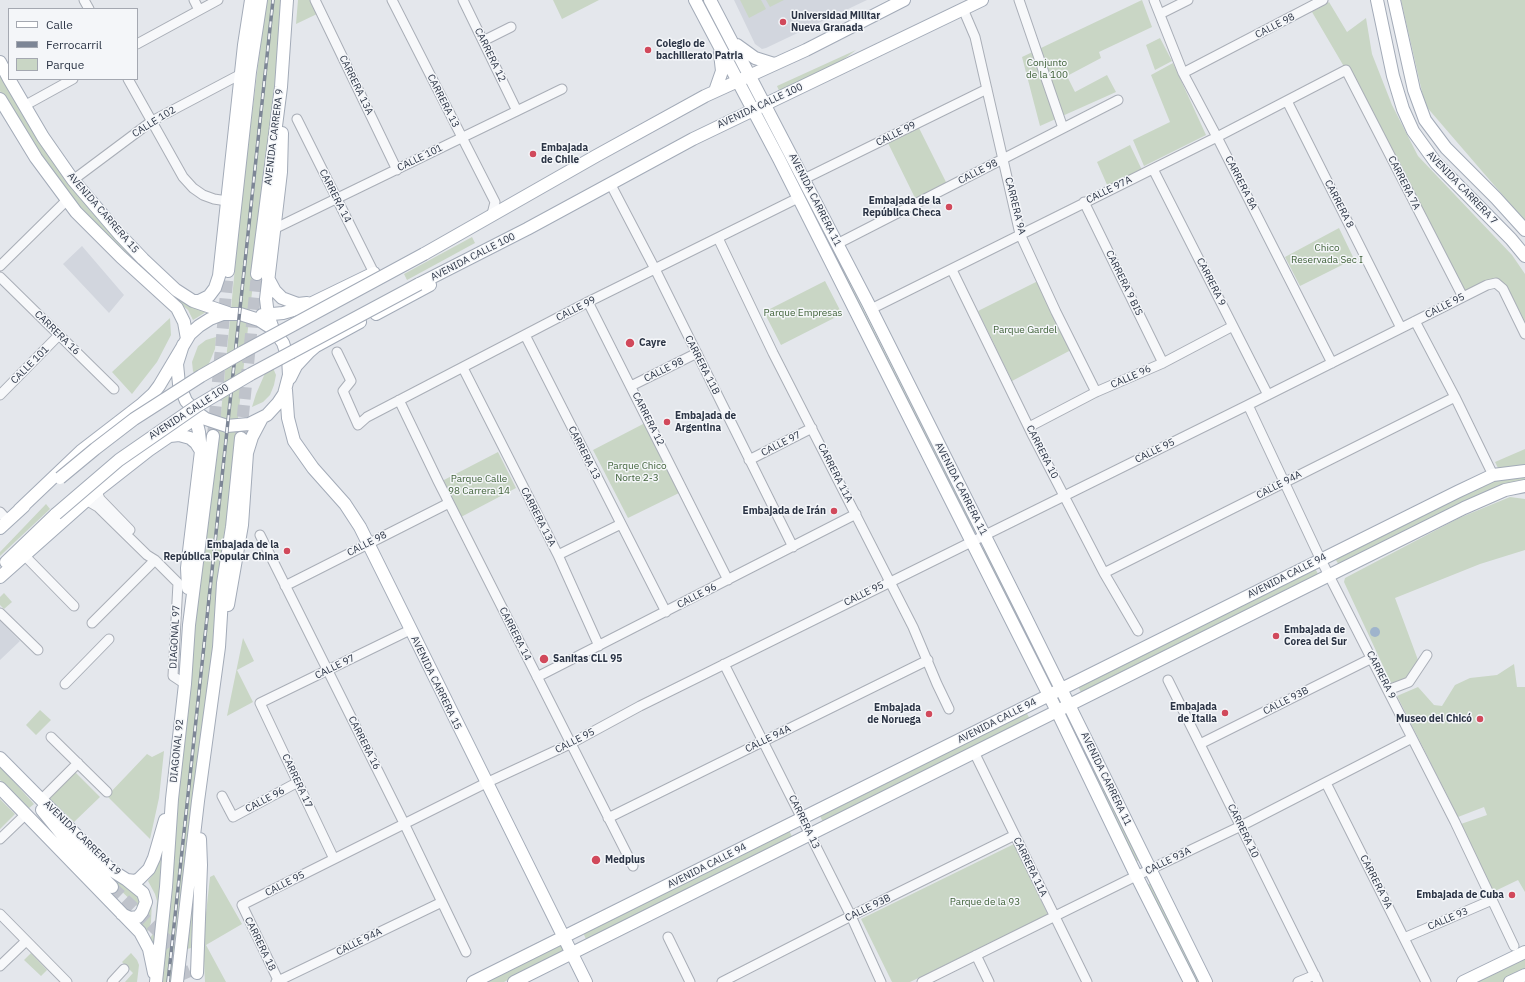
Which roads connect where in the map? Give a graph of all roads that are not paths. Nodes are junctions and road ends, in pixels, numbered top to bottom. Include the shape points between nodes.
1 (194, 0) edge
2 (218, 0) edge
3 (251, 0) edge
4 (261, 0) edge
5 (287, 0) edge
6 (315, 0) edge
7 (392, 0) edge
8 (463, 0) edge
9 (695, 0) edge
10 (710, 0) edge
11 (904, 0) edge
12 (982, 0) edge
13 (1019, 0) edge
14 (1154, 0) edge
15 (1188, 0) edge
16 (1323, 0) edge
17 (1377, 0) edge
18 (1394, 0) edge
19 (963, 9) junction
20 (199, 10) junction
21 (1160, 14) junction
22 (511, 27) dead end
23 (731, 39) junction
24 (716, 40) junction
25 (483, 42) junction
26 (138, 43) edge
27 (0, 62) edge
28 (774, 64) junction
29 (1346, 70) joint
30 (1183, 73) junction
31 (241, 74) junction
32 (750, 75) junction
33 (8, 77) edge
34 (10, 80) edge
35 (71, 80) edge
36 (129, 80) edge
37 (738, 81) junction
38 (562, 89) dead end
39 (987, 89) junction
40 (715, 91) junction
41 (1118, 100) dead end
42 (1286, 101) junction
43 (765, 104) junction
44 (1, 106) edge
45 (24, 106) junction
46 (753, 110) junction
47 (517, 111) junction
48 (297, 119) dead end
49 (152, 121) junction
50 (1063, 128) junction
51 (1217, 137) junction
52 (462, 138) junction
53 (1003, 159) junction
54 (1153, 169) junction
55 (397, 170) junction
56 (804, 179) junction
57 (73, 180) junction
58 (610, 183) junction
59 (798, 198) junction
60 (337, 199) junction
61 (67, 200) junction
62 (226, 201) junction
63 (1084, 202) junction
64 (495, 209) junction
65 (278, 227) dead end
66 (527, 229) junction
67 (1525, 230) edge
68 (1020, 234) junction
69 (718, 238) junction
70 (837, 244) junction
71 (1525, 256) edge
72 (0, 266) edge
73 (655, 269) junction
74 (952, 270) junction
75 (228, 271) tunnel mouth
76 (374, 273) joint
77 (262, 276) junction
78 (0, 277) edge
79 (1463, 297) junction
80 (193, 301) junction
81 (314, 302) junction
82 (588, 302) junction
83 (871, 309) junction
84 (229, 314) junction
85 (248, 315) junction
86 (268, 315) junction
87 (1415, 321) junction
88 (1233, 326) junction
89 (1401, 328) junction
90 (273, 329) junction
91 (1525, 334) edge
92 (59, 335) junction
93 (525, 336) junction
94 (185, 342) junction
95 (337, 352) dead end
96 (697, 353) junction
97 (1164, 363) junction
98 (1332, 363) junction
99 (464, 368) junction
100 (287, 386) junction
101 (631, 386) junction
102 (114, 389) dead end
103 (1096, 392) junction
104 (0, 395) edge
105 (1268, 395) junction
106 (1455, 396) junction
107 (399, 400) junction
108 (1248, 405) junction
109 (196, 414) junction
110 (262, 418) junction
111 (1029, 427) junction
112 (812, 428) junction
113 (213, 436) tunnel mouth
114 (241, 438) tunnel mouth
115 (164, 440) junction
116 (201, 451) junction
117 (749, 460) junction
118 (1525, 471) edge
119 (1493, 475) junction
120 (1283, 483) junction
121 (1525, 486) edge
122 (98, 490) junction
123 (1064, 495) junction
124 (86, 500) junction
125 (449, 503) junction
126 (19, 510) junction
127 (856, 514) junction
128 (3, 520) edge
129 (621, 524) junction
130 (260, 535) dead end
131 (984, 535) junction
132 (972, 541) junction
133 (368, 544) junction
134 (793, 547) junction
135 (558, 555) junction
136 (25, 556) junction
137 (1320, 559) junction
138 (155, 560) junction
139 (187, 568) junction
140 (0, 569) edge
141 (1104, 573) junction
142 (1329, 575) junction
143 (0, 577) edge
144 (728, 580) junction
145 (889, 582) junction
146 (178, 583) junction
147 (285, 586) junction
148 (74, 606) dead end
149 (666, 612) junction
150 (0, 613) edge
151 (92, 623) dead end
152 (189, 625) junction
153 (410, 630) junction
154 (1138, 631) dead end
155 (109, 639) dead end
156 (600, 646) junction
157 (218, 647) junction
158 (38, 650) dead end
159 (1427, 655) dead end
160 (1372, 658) junction
161 (928, 660) junction
162 (724, 664) junction
163 (327, 671) junction
164 (537, 677) junction
165 (1168, 680) dead end
166 (65, 684) dead end
167 (185, 684) junction
168 (1061, 689) junction
169 (1388, 690) junction
170 (1049, 695) junction
171 (260, 702) joint
172 (1069, 705) junction
173 (950, 709) dead end
174 (1057, 711) junction
175 (51, 737) dead end
176 (1412, 738) junction
177 (763, 741) junction
178 (570, 744) junction
179 (1200, 744) junction
180 (974, 752) junction
181 (0, 758) edge
182 (78, 763) junction
183 (18, 776) junction
184 (298, 782) junction
185 (486, 783) junction
186 (1326, 783) junction
187 (0, 788) edge
188 (107, 792) dead end
189 (222, 796) dead end
190 (172, 799) junction
191 (42, 800) junction
192 (198, 801) junction
193 (25, 815) junction
194 (608, 818) junction
195 (802, 818) junction
196 (404, 824) junction
197 (1241, 826) junction
198 (810, 834) junction
199 (1015, 835) junction
200 (0, 839) edge
201 (334, 859) junction
202 (633, 866) dead end
203 (1150, 869) junction
204 (1136, 876) junction
205 (127, 880) junction
206 (112, 887) tunnel mouth
207 (1492, 900) junction
208 (442, 902) junction
209 (242, 905) joint
210 (0, 914) edge
211 (122, 914) junction
212 (851, 916) junction
213 (1055, 916) junction
214 (564, 937) junction
215 (668, 937) dead end
216 (1404, 938) junction
217 (26, 941) junction
218 (1514, 946) dead end
219 (466, 952) dead end
220 (1525, 952) edge
221 (572, 953) junction
222 (976, 955) junction
223 (0, 966) edge
224 (124, 969) dead end
225 (197, 973) dead end
226 (1525, 974) edge
227 (1316, 978) edge
228 (67, 982) edge
229 (112, 982) edge
230 (156, 982) edge
231 (177, 982) edge
232 (278, 982) edge
233 (473, 982) edge
234 (514, 982) edge
235 (586, 982) edge
236 (690, 982) edge
237 (722, 982) edge
238 (881, 982) edge
239 (922, 982) edge
240 (989, 982) edge
241 (1087, 982) edge
242 (1190, 982) edge
243 (1206, 982) edge
244 (1298, 982) edge
245 (1426, 982) edge
246 (1463, 982) edge
247 (1510, 982) edge

1 - 20 street
2 - 20 street
3 - 31 main road
4 - 75 main road via 250,72
5 - 77 main road, AVENIDA CARRERA 9 via 281,87 281,172
6 - 55 street, CARRERA 13A
7 - 52 street, CARRERA 13
8 - 25 street, CARRERA 12
9 - 24 main road, AVENIDA CARRERA 11
10 - 23 main road, AVENIDA CARRERA 11
11 - 28 main road
12 - 19 main road, AVENIDA CALLE 100
13 - 50 street
14 - 21 street, CARRERA 8A
15 - 21 street
16 - 30 street, CALLE 98
17 - 71 main road, AVENIDA CARRERA 7 via 1394,81 1413,131 1436,163
18 - 67 main road, AVENIDA CARRERA 7 via 1414,90 1425,120 1446,148
19 - 39 street, CARRERA 9A via 975,37
19 - 43 main road, AVENIDA CALLE 100
20 - 26 street
21 - 30 street, CARRERA 8A
22 - 25 street
23 - 28 main road via 750,56
23 - 32 main road, AVENIDA CARRERA 11
24 - 37 main road, AVENIDA CARRERA 11
24 - 40 main road via 722,76
25 - 47 street, CARRERA 12
27 - 33 main road, AVENIDA CARRERA 15
28 - 32 main road
29 - 42 street, CALLE 97A
29 - 79 street, CARRERA 7A
30 - 51 street, CARRERA 8A
31 - 49 street, CALLE 102
31 - 62 main road
32 - 37 main road
32 - 43 main road, AVENIDA CARRERA 11
34 - 45 main road, AVENIDA CARRERA 15
35 - 45 street
36 - 49 street
37 - 40 main road
37 - 46 main road, AVENIDA CARRERA 11
38 - 47 street, CALLE 101
39 - 53 street, CARRERA 9A
39 - 56 street, CALLE 99
40 - 64 main road
41 - 50 street, CALLE 98
42 - 51 street, CALLE 97A
42 - 89 street, CARRERA 8
43 - 46 main road, AVENIDA CALLE 100
43 - 56 main road, AVENIDA CARRERA 11
44 - 61 main road, AVENIDA CARRERA 15
45 - 57 main road, AVENIDA CARRERA 15
46 - 58 main road, AVENIDA CALLE 100
46 - 59 main road, AVENIDA CARRERA 11
47 - 52 street, CALLE 101
48 - 60 street, CARRERA 14
49 - 57 street, CALLE 102
49 - 62 street via 183,177 193,188 203,195
50 - 53 street, CALLE 98
51 - 54 street, CALLE 97A
51 - 98 street, CARRERA 8A
52 - 55 street, CALLE 101
52 - 64 street, CARRERA 13
53 - 68 street, CARRERA 9A
53 - 70 street, CALLE 98
54 - 63 street, CALLE 97A
54 - 88 street, CARRERA 9
55 - 60 street, CALLE 101
56 - 70 main road, AVENIDA CARRERA 11
57 - 80 main road, AVENIDA CARRERA 15 via 143,259 176,290
58 - 66 main road, AVENIDA CALLE 100
58 - 73 street, CARRERA 11B
59 - 69 street, CALLE 99
59 - 132 main road, AVENIDA CARRERA 11
60 - 65 street, CALLE 101
60 - 76 street, CARRERA 14
61 - 72 street
61 - 94 main road, AVENIDA CARRERA 15 via 121,257 177,308 184,322
62 - 80 main road via 217,282 209,296
63 - 68 street, CALLE 97A
63 - 97 street, CARRERA 9 BIS
64 - 126 main road, bridge via 424,254 184,386 112,436
66 - 100 main road via 422,290 316,346 299,362
66 - 140 main road, AVENIDA CALLE 100, bridge via 263,367 197,406 119,460 56,514
68 - 74 street, CALLE 97A
68 - 103 street, CARRERA 9A
69 - 73 street, CALLE 99
69 - 112 street, CARRERA 11A
70 - 83 main road, AVENIDA CARRERA 11
73 - 82 street, CALLE 99
73 - 96 street, CARRERA 11B
74 - 83 street, CALLE 97A
74 - 111 street, CARRERA 10
76 - 81 main road
77 - 81 main road via 286,300 298,304
77 - 86 main road, AVENIDA CARRERA 9
78 - 92 street, CARRERA 16
79 - 87 street, CALLE 95
79 - 91 street, CALLE 95 via 1496,283 1504,289
80 - 84 main road, AVENIDA CARRERA 15
81 - 86 main road via 294,310
82 - 93 street, CALLE 99
82 - 101 street, CARRERA 12
83 - 131 main road, AVENIDA CARRERA 11
84 - 85 main road
84 - 94 main road via 216,316 204,322
85 - 86 main road
85 - 90 main road
86 - 90 main road, AVENIDA CARRERA 9
87 - 89 street, CALLE 95
87 - 106 street
88 - 97 street, CALLE 96
88 - 105 street, CARRERA 9
89 - 98 street, CALLE 95
90 - 100 main road via 283,342 287,354
92 - 102 street, CARRERA 16
92 - 104 street, CALLE 101
93 - 99 street, CALLE 99
93 - 129 street, CARRERA 13
94 - 109 main road via 178,359 177,374 182,393
94 - 126 main road via 153,394 77,454
95 - 107 street, CALLE 99 via 351,381 343,391 358,425 367,416
96 - 101 street, CALLE 98
96 - 117 street, CARRERA 11B
97 - 103 street, CALLE 96
98 - 105 street, CALLE 95
99 - 107 street, CALLE 99
99 - 135 street, CARRERA 13A
100 - 110 main road via 275,408
100 - 133 main road, AVENIDA CARRERA 15 via 288,418 294,441 345,504
101 - 144 street, CARRERA 12
103 - 111 street, CALLE 96
105 - 108 street, CALLE 95
106 - 119 street
106 - 120 street, CALLE 94A
107 - 125 street, CARRERA 14
108 - 120 street, CARRERA 9
108 - 123 street, CALLE 95
109 - 110 main road via 227,426 242,426
109 - 115 main road
109 - 116 main road
110 - 157 main road via 247,453 242,525 234,577
111 - 123 street, CARRERA 10
112 - 117 street, CALLE 97
112 - 127 street, CARRERA 11A
113 - 152 main road, DIAGONAL 92
114 - 157 main road via 232,527 223,583
115 - 116 main road via 174,435 185,436 193,440
115 - 122 main road
116 - 139 main road
117 - 134 street, CARRERA 11B
118 - 119 main road, AVENIDA CALLE 94
119 - 137 main road, AVENIDA CALLE 94
120 - 137 street, CARRERA 9
120 - 141 street, CALLE 94A
121 - 142 main road, AVENIDA CALLE 94 via 1496,494
122 - 124 main road
122 - 138 street via 100,499 150,550
123 - 131 street, CALLE 95
123 - 141 street, CARRERA 10
124 - 136 main road
124 - 138 street via 98,507
125 - 133 street, CALLE 98
125 - 164 street, CARRERA 14
126 - 128 main road
127 - 134 street, CALLE 96
127 - 145 street, CARRERA 11A
129 - 135 street
129 - 149 street, CARRERA 13
130 - 147 street, CARRERA 16
131 - 132 street, CALLE 95
131 - 168 main road, AVENIDA CARRERA 11
132 - 145 street, CALLE 95
132 - 170 main road, AVENIDA CARRERA 11
133 - 147 street, CALLE 98
133 - 153 main road, AVENIDA CARRERA 15
134 - 144 street, CALLE 96
135 - 156 street, CARRERA 13A
136 - 143 main road
136 - 148 street
137 - 142 street, CARRERA 9
137 - 168 main road, AVENIDA CALLE 94
138 - 146 street
138 - 151 street
139 - 146 main road
139 - 152 main road
141 - 154 street, CARRERA 10
142 - 160 street, CARRERA 9
142 - 172 main road, AVENIDA CALLE 94
144 - 149 street, CALLE 96
145 - 161 street, CARRERA 11A
145 - 162 street, CALLE 95
146 - 167 street, DIAGONAL 97 via 173,676
147 - 163 street, CARRERA 16
149 - 156 street, CALLE 96
150 - 158 street
152 - 167 main road, DIAGONAL 92
153 - 163 street, CALLE 97
153 - 185 main road, AVENIDA CARRERA 15
155 - 166 street
156 - 164 street, CALLE 96
157 - 192 main road
159 - 169 street via 1409,682
160 - 169 street, CARRERA 9
160 - 179 street, CALLE 93B
161 - 173 street, CARRERA 11A
161 - 177 street, CALLE 94A
162 - 177 street, CARRERA 13
162 - 178 street, CALLE 95
163 - 171 street, CALLE 97
163 - 196 street, CARRERA 16
164 - 178 street, CARRERA 14
165 - 179 street, CARRERA 10
167 - 190 main road, DIAGONAL 92
168 - 170 main road, AVENIDA CALLE 94
168 - 172 main road, AVENIDA CARRERA 11
169 - 176 street, CARRERA 9
170 - 174 main road, AVENIDA CARRERA 11
170 - 195 main road, AVENIDA CALLE 94
171 - 184 street, CARRERA 17
172 - 174 main road, AVENIDA CALLE 94
172 - 203 main road, AVENIDA CARRERA 11
174 - 180 main road, AVENIDA CALLE 94
174 - 204 main road, AVENIDA CARRERA 11
175 - 182 street
176 - 186 street, CALLE 93A
176 - 207 street, CARRERA 9
177 - 194 street, CALLE 94A
177 - 195 street, CARRERA 13
178 - 185 street, CALLE 95
178 - 194 street, CARRERA 14
179 - 197 street, CARRERA 10
180 - 198 main road, AVENIDA CALLE 94
180 - 199 street, CARRERA 11A
181 - 183 main road, AVENIDA CARRERA 19
182 - 188 street
182 - 191 street
183 - 191 main road, AVENIDA CARRERA 19
183 - 206 main road via 55,827
184 - 189 street, CALLE 96 via 233,817
184 - 201 street, CARRERA 17
185 - 196 street, CALLE 95
185 - 214 main road, AVENIDA CARRERA 15
186 - 197 street, CALLE 93A
186 - 216 street, CARRERA 9A
187 - 193 main road
190 - 205 main road, AVENIDA CARRERA 19 via 149,869 139,879
190 - 230 main road, DIAGONAL 92 via 166,894
191 - 205 main road, AVENIDA CARRERA 19 via 111,870
192 - 225 main road via 201,865
192 - 231 main road
193 - 200 street
193 - 211 main road
194 - 202 street, CARRERA 14
195 - 198 street, CARRERA 13
195 - 214 main road, AVENIDA CALLE 94
196 - 201 street, CALLE 95
196 - 208 street, CARRERA 16
197 - 203 street, CALLE 93A
197 - 227 street, CARRERA 10
198 - 212 street, CARRERA 13
198 - 221 main road, AVENIDA CALLE 94
199 - 212 street, CALLE 93B
199 - 213 street, CARRERA 11A
201 - 209 street, CALLE 95
203 - 204 street, CALLE 93A
203 - 243 main road, AVENIDA CARRERA 11
204 - 213 street, CALLE 93A
204 - 242 main road, AVENIDA CARRERA 11
205 - 211 main road via 143,893 146,902 138,917 130,918
207 - 216 street, CALLE 93
207 - 218 street, CARRERA 9
208 - 219 street, CARRERA 16
208 - 232 street, CALLE 94A
209 - 232 street, CARRERA 18
210 - 217 street
211 - 230 main road via 140,932 147,944
212 - 237 street, CALLE 93B
212 - 238 street, CARRERA 13
213 - 222 street, CALLE 93A
213 - 241 street, CARRERA 11A
214 - 221 main road, AVENIDA CARRERA 15
214 - 233 main road, AVENIDA CALLE 94
215 - 236 street
216 - 245 street, CARRERA 9A
217 - 223 street
217 - 228 street
220 - 246 main road
221 - 234 main road, AVENIDA CALLE 94
221 - 235 main road, AVENIDA CARRERA 15
222 - 239 street, CALLE 93A
222 - 240 street
224 - 229 street
226 - 247 main road
227 - 244 street

